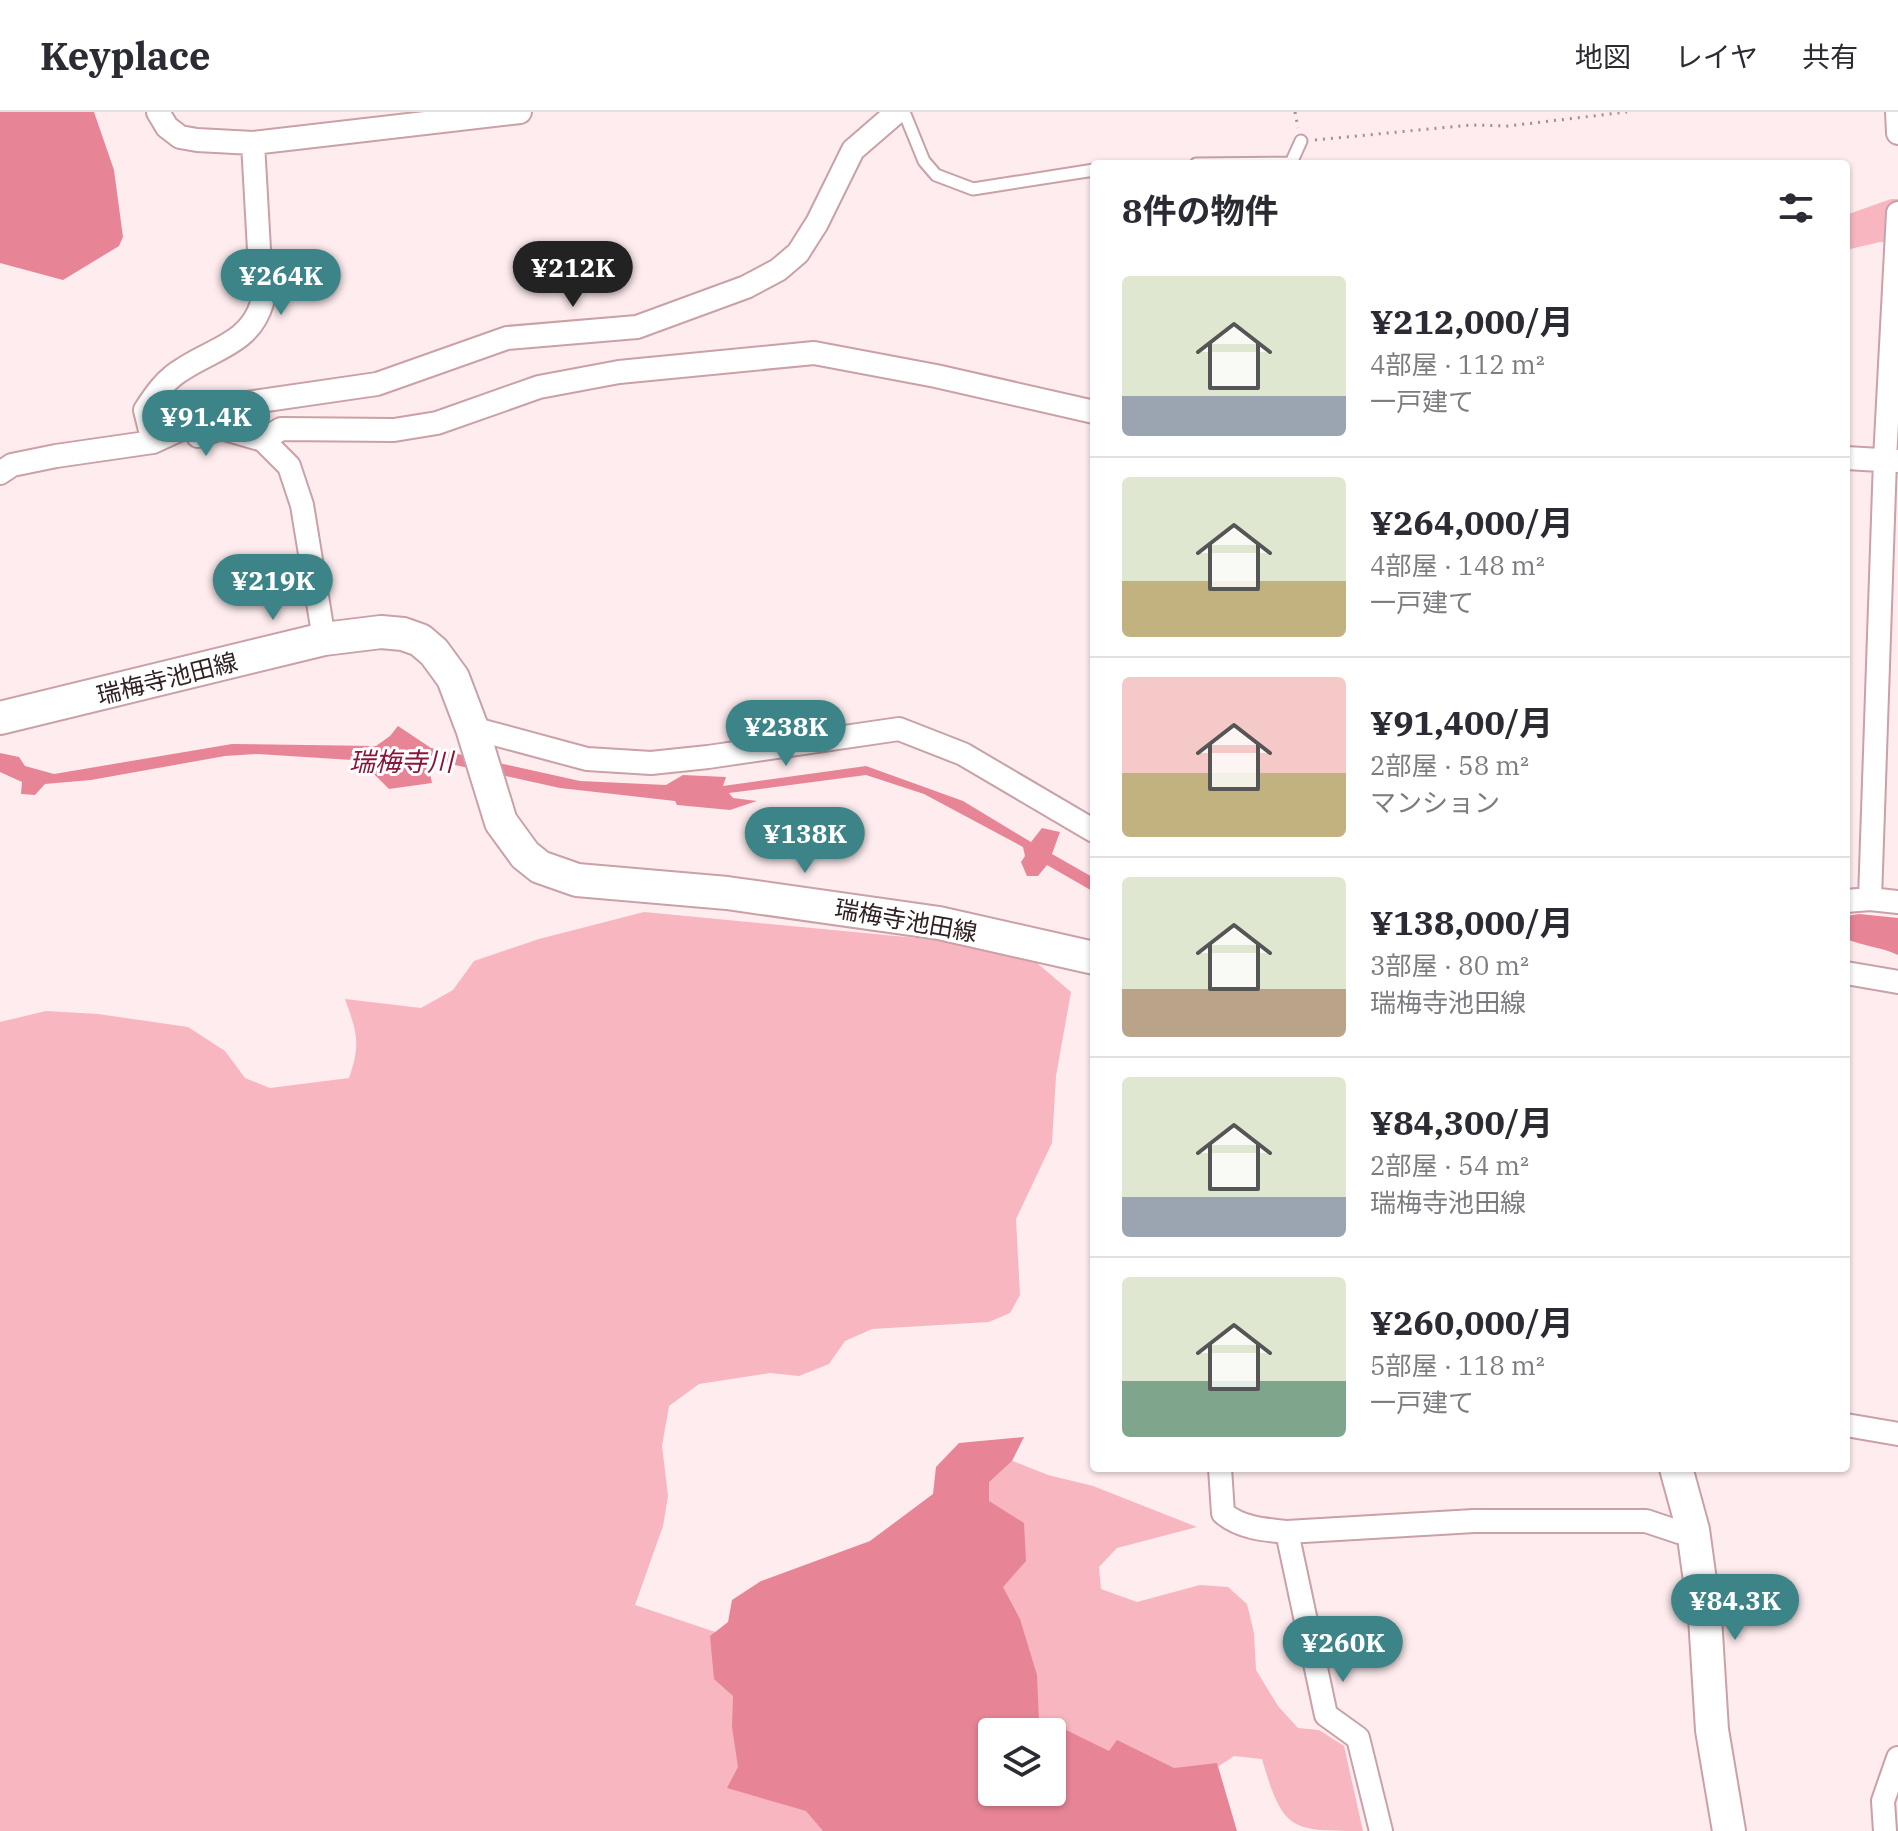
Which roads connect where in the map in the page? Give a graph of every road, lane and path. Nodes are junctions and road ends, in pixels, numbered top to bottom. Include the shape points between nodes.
1 (158, 112) edge
2 (520, 112) edge
3 (897, 112) edge
4 (904, 112) edge
5 (1295, 112) edge
6 (1627, 112) edge
7 (1897, 112) edge
8 (1898, 133) edge
9 (1301, 141) junction
10 (253, 143) junction
11 (1292, 160) edge
12 (1090, 171) edge
13 (1898, 213) edge
14 (1090, 411) edge
15 (194, 421) junction
16 (263, 440) junction
17 (153, 442) junction
18 (1850, 458) edge
19 (1892, 460) edge
20 (0, 473) edge
21 (324, 639) junction
22 (0, 718) edge
23 (472, 728) junction
24 (1090, 829) edge
25 (1870, 899) junction
26 (1850, 901) edge
27 (1898, 902) edge
28 (1090, 957) edge
29 (1850, 974) edge
30 (1898, 982) edge
31 (1850, 1426) edge
32 (1898, 1434) edge
33 (1220, 1472) edge
34 (1677, 1472) edge
35 (1693, 1530) junction
36 (1287, 1532) junction
37 (1898, 1758) edge
38 (1381, 1831) edge
39 (1729, 1831) edge
40 (1885, 1831) edge

1 - 10 street via 180,137
2 - 10 street
3 - 15 street via 853,150 798,253 746,287 637,327 507,338 377,384 247,401
4 - 12 lane via 924,161 936,175 973,189
5 - 9 path
6 - 9 path
7 - 8 street
9 - 11 lane
10 - 17 street via 262,303 257,318 244,335 159,388 145,410
13 - 19 street
14 - 16 street via 814,353 619,372 539,387 437,423 394,430 281,429
15 - 16 street via 198,436 221,428
15 - 17 street
16 - 21 street via 289,466 295,481
17 - 20 street via 56,456 12,465
18 - 19 street
19 - 25 street
21 - 22 main road, 瑞梅寺池田線
21 - 23 main road, 瑞梅寺池田線 via 381,632 420,640 453,678
23 - 24 street via 587,759 651,763 899,729 963,754
23 - 28 main road, 瑞梅寺池田線 via 501,822 540,867 577,880 727,893 939,923
25 - 26 street
25 - 27 street
29 - 30 street
31 - 32 street
33 - 36 street via 1223,1513 1231,1521
34 - 35 main road
35 - 36 street via 1679,1532 1646,1521 1474,1521
35 - 39 main road via 1712,1730
36 - 38 street via 1326,1715 1358,1738
37 - 40 street via 1883,1801

